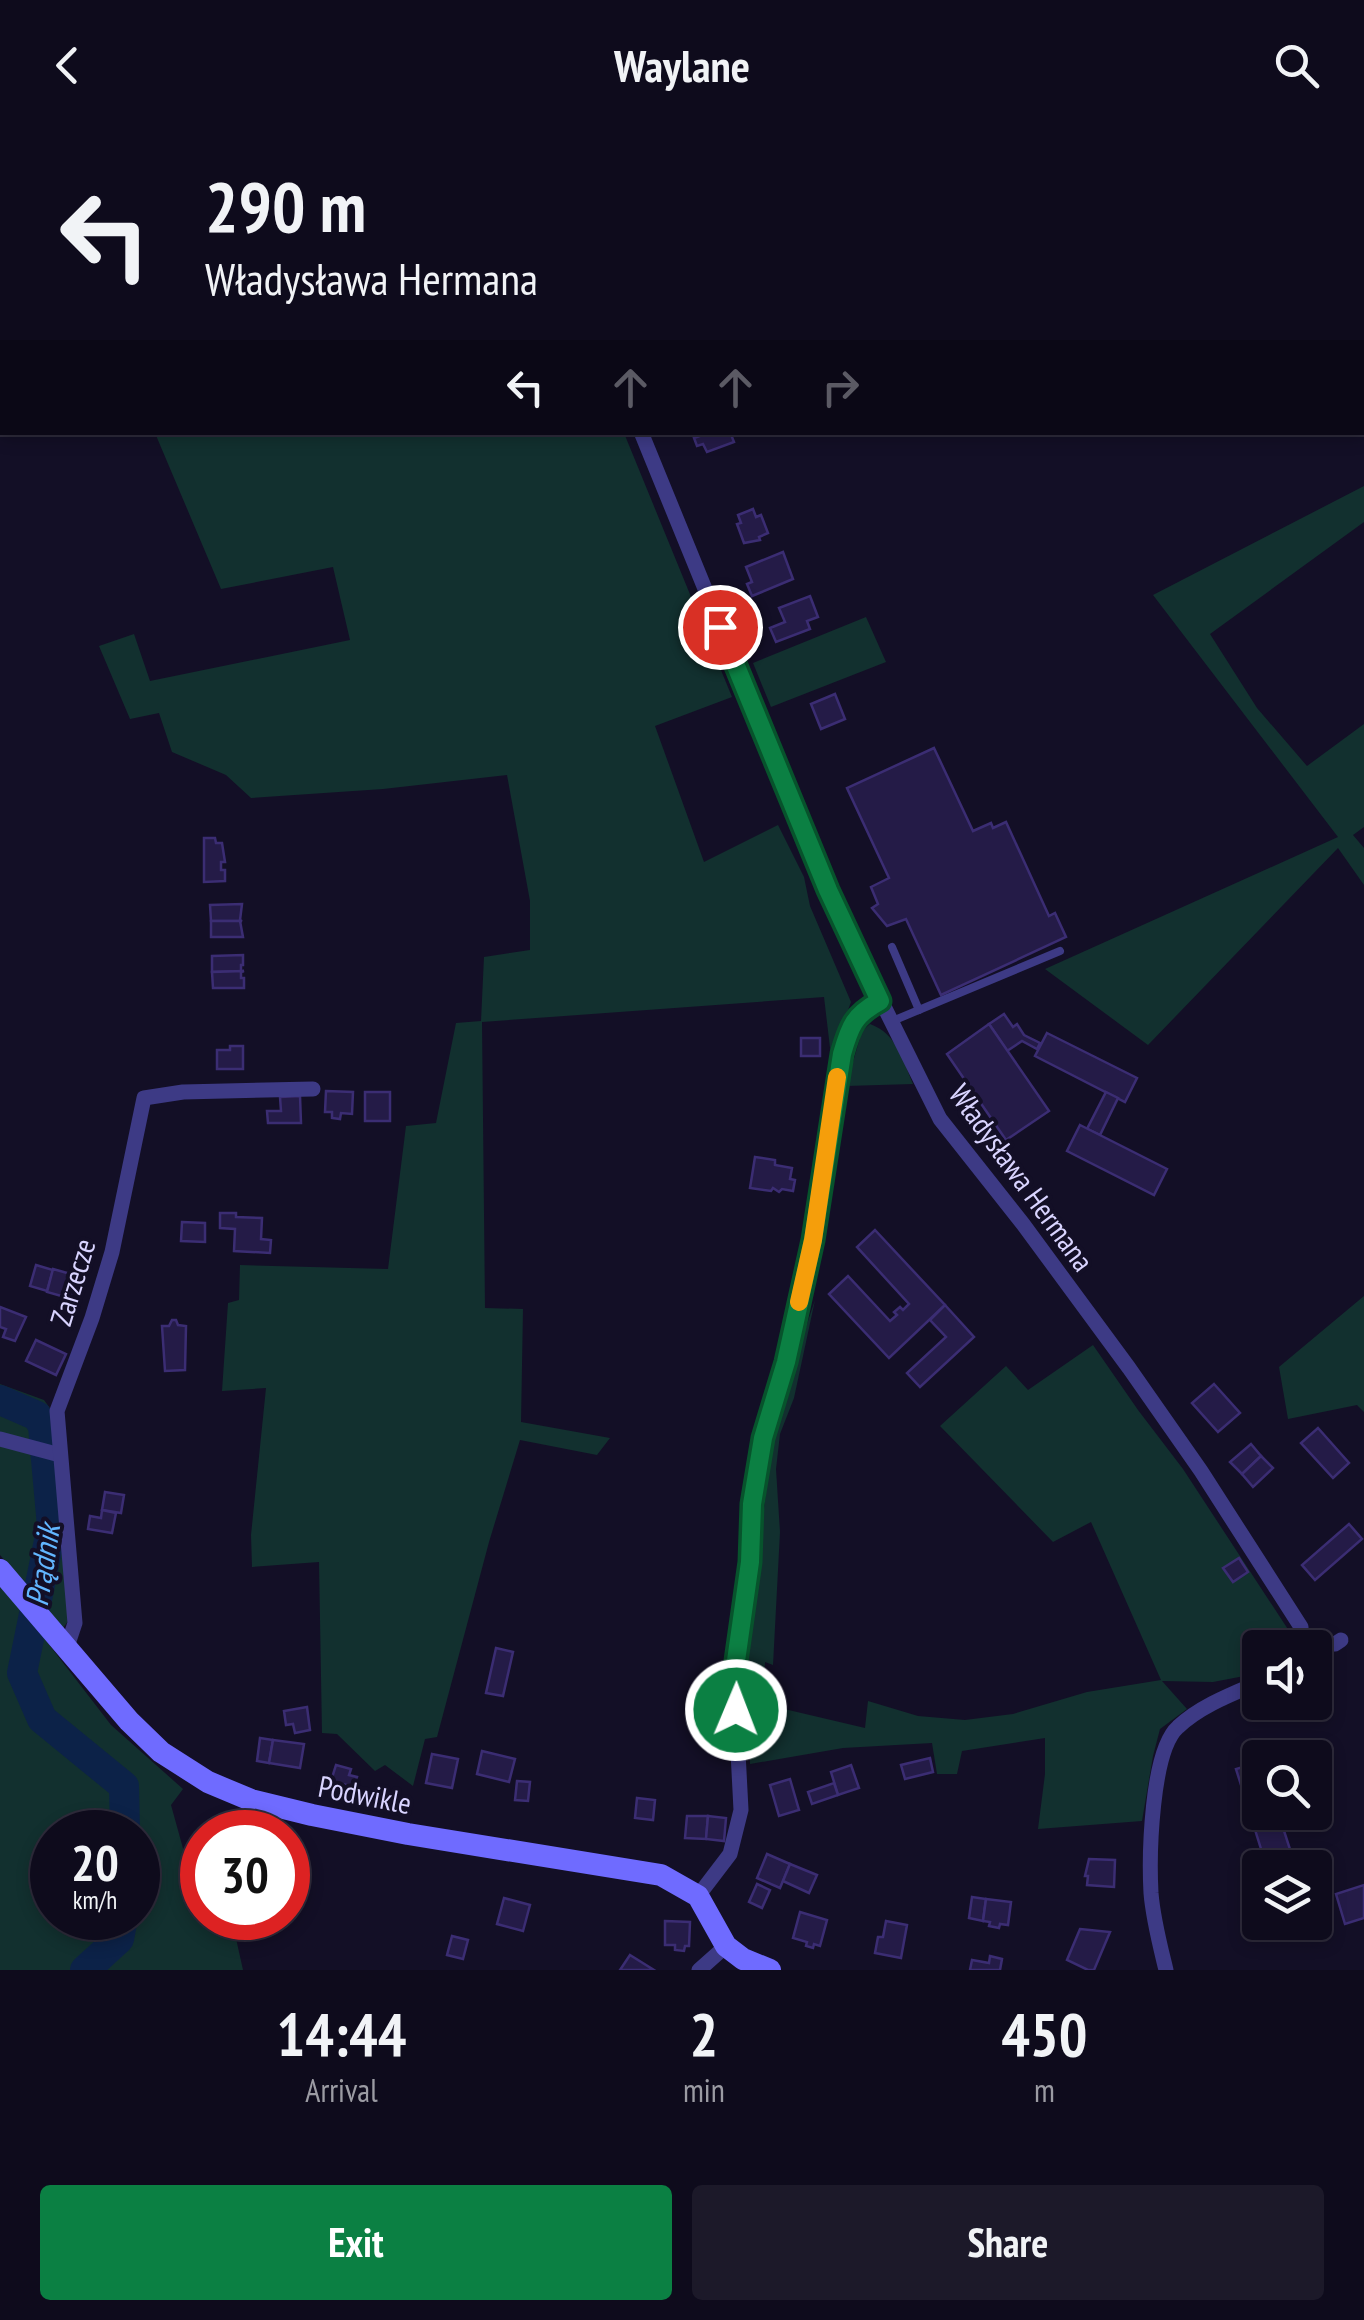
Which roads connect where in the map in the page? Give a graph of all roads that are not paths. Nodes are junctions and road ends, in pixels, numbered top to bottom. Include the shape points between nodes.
1 (641, 435) edge
2 (892, 947) dead end
3 (1060, 951) dead end
4 (880, 1001) junction
5 (919, 1010) junction
6 (890, 1022) junction
7 (313, 1090) dead end
8 (0, 1439) edge
9 (59, 1454) junction
10 (0, 1570) edge
11 (1301, 1630) edge
12 (1341, 1640) dead end
13 (62, 1641) junction
14 (1332, 1644) edge
15 (1242, 1690) edge
16 (698, 1896) junction
17 (726, 1946) junction
18 (699, 1970) edge
19 (770, 1970) edge
20 (1166, 1970) edge

1 - 4 street, Władysława Hermana
2 - 5 lane
3 - 5 lane
4 - 6 street, Władysława Hermana
4 - 16 street via 858,1016 845,1043 813,1240 763,1438 734,1675 740,1810 730,1854
5 - 6 lane
6 - 11 street, Władysława Hermana via 940,1118 1201,1471
7 - 9 street, Zarzecze via 144,1098 112,1252 58,1411
8 - 9 street
9 - 13 street, Zarzecze via 75,1623
10 - 13 street, Podwikle
12 - 14 street, Władysława Hermana
13 - 16 street, Podwikle via 161,1752 250,1800 408,1834 660,1875
15 - 20 street via 1175,1728 1160,1757 1151,1892
16 - 17 street
17 - 18 street
17 - 19 street

